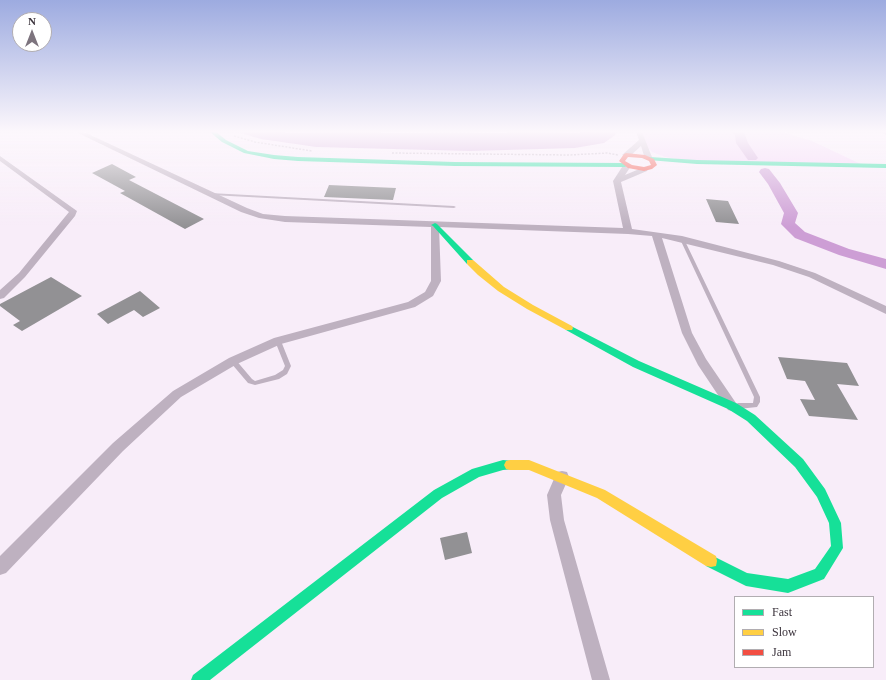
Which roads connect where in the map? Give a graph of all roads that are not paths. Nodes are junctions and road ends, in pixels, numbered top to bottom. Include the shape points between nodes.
1 (8, 164) edge
2 (146, 164) edge
3 (447, 164) edge
4 (466, 164) edge
5 (624, 164) edge
6 (629, 164) edge
7 (646, 164) edge
8 (647, 164) edge
9 (671, 164) edge
10 (779, 164) edge
11 (886, 166) edge
12 (886, 171) edge
13 (617, 181) junction
14 (210, 194) junction
15 (454, 207) dead end
16 (435, 225) junction
17 (628, 231) junction
18 (656, 234) junction
19 (682, 239) junction
20 (0, 296) edge
21 (885, 309) edge
22 (278, 341) junction
23 (233, 361) junction
24 (732, 406) junction
25 (562, 477) junction
26 (0, 567) edge
27 (198, 680) edge
28 (601, 680) edge

1 - 20 street via 73,211 22,275
2 - 14 street
3 - 4 street
5 - 13 street
6 - 7 street via 635,169
8 - 13 street
9 - 12 street
10 - 11 street
13 - 17 street
14 - 15 lane
14 - 16 street via 262,216
16 - 17 street
16 - 22 street via 436,281 429,294 411,305
16 - 24 street via 481,273 524,303 636,364
17 - 18 street
18 - 19 street
18 - 24 street via 687,333 702,362
19 - 21 street via 812,275
19 - 24 lane via 757,397 755,404
22 - 23 street
22 - 23 lane via 288,366 285,372 277,377 255,383 250,381
23 - 26 street via 177,394 118,446
24 - 25 street via 773,437 799,463 821,493 834,522 837,548 820,574 788,586 746,579 706,559 601,494
25 - 27 street via 529,465 503,465 476,473 438,494
25 - 28 street via 554,495 557,520

